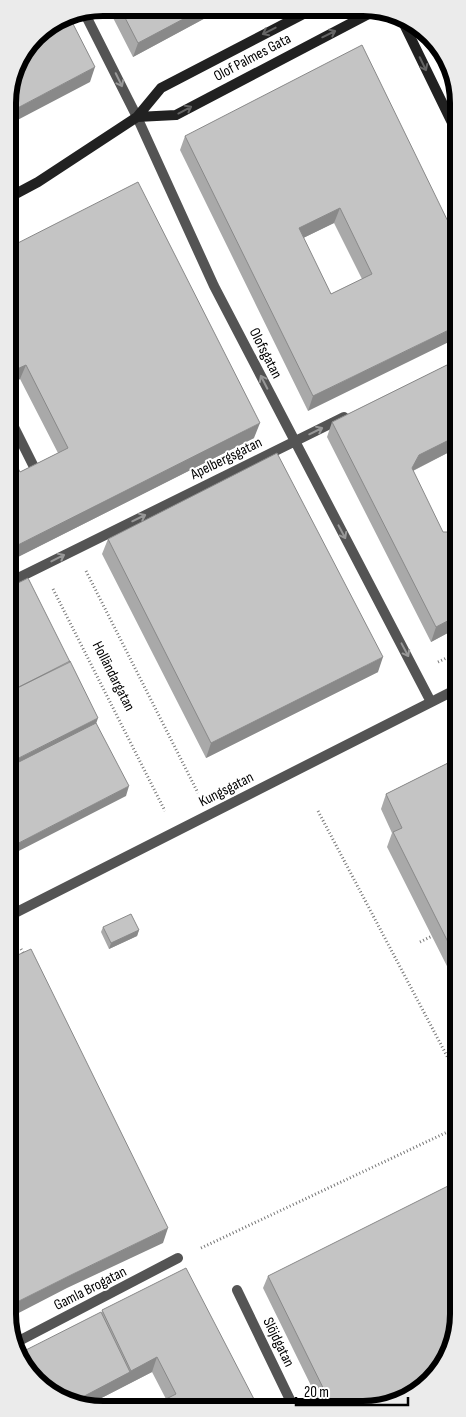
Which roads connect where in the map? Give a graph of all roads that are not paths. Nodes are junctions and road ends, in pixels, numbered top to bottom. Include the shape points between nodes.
1 (299, 16) edge
2 (364, 16) edge
3 (87, 18) edge
4 (406, 28) edge
5 (137, 117) junction
6 (450, 119) edge
7 (16, 194) edge
8 (355, 412) edge
9 (16, 431) edge
10 (295, 441) junction
11 (36, 471) edge
12 (16, 579) edge
13 (450, 693) edge
14 (431, 702) junction
15 (16, 912) edge
16 (178, 1258) road end
17 (237, 1290) dead end
18 (21, 1340) edge
19 (291, 1401) edge

1 -> 5 street, Olof Palmes Gata via 161,88
5 -> 2 street, Olof Palmes Gata via 176,115
3 -> 5 street, Olofsgatan
4 -> 6 street
5 - 7 street, Olof Palmes Gata
10 -> 5 street, Olofsgatan via 214,286
10 -> 8 street, Apelbergsgatan
9 - 11 street
12 -> 10 street, Apelbergsgatan
10 -> 14 street, Olofsgatan
13 - 14 street, Kungsgatan
14 - 15 street, Kungsgatan
16 - 18 street, Gamla Brogatan
17 - 19 street, Slöjdgatan

